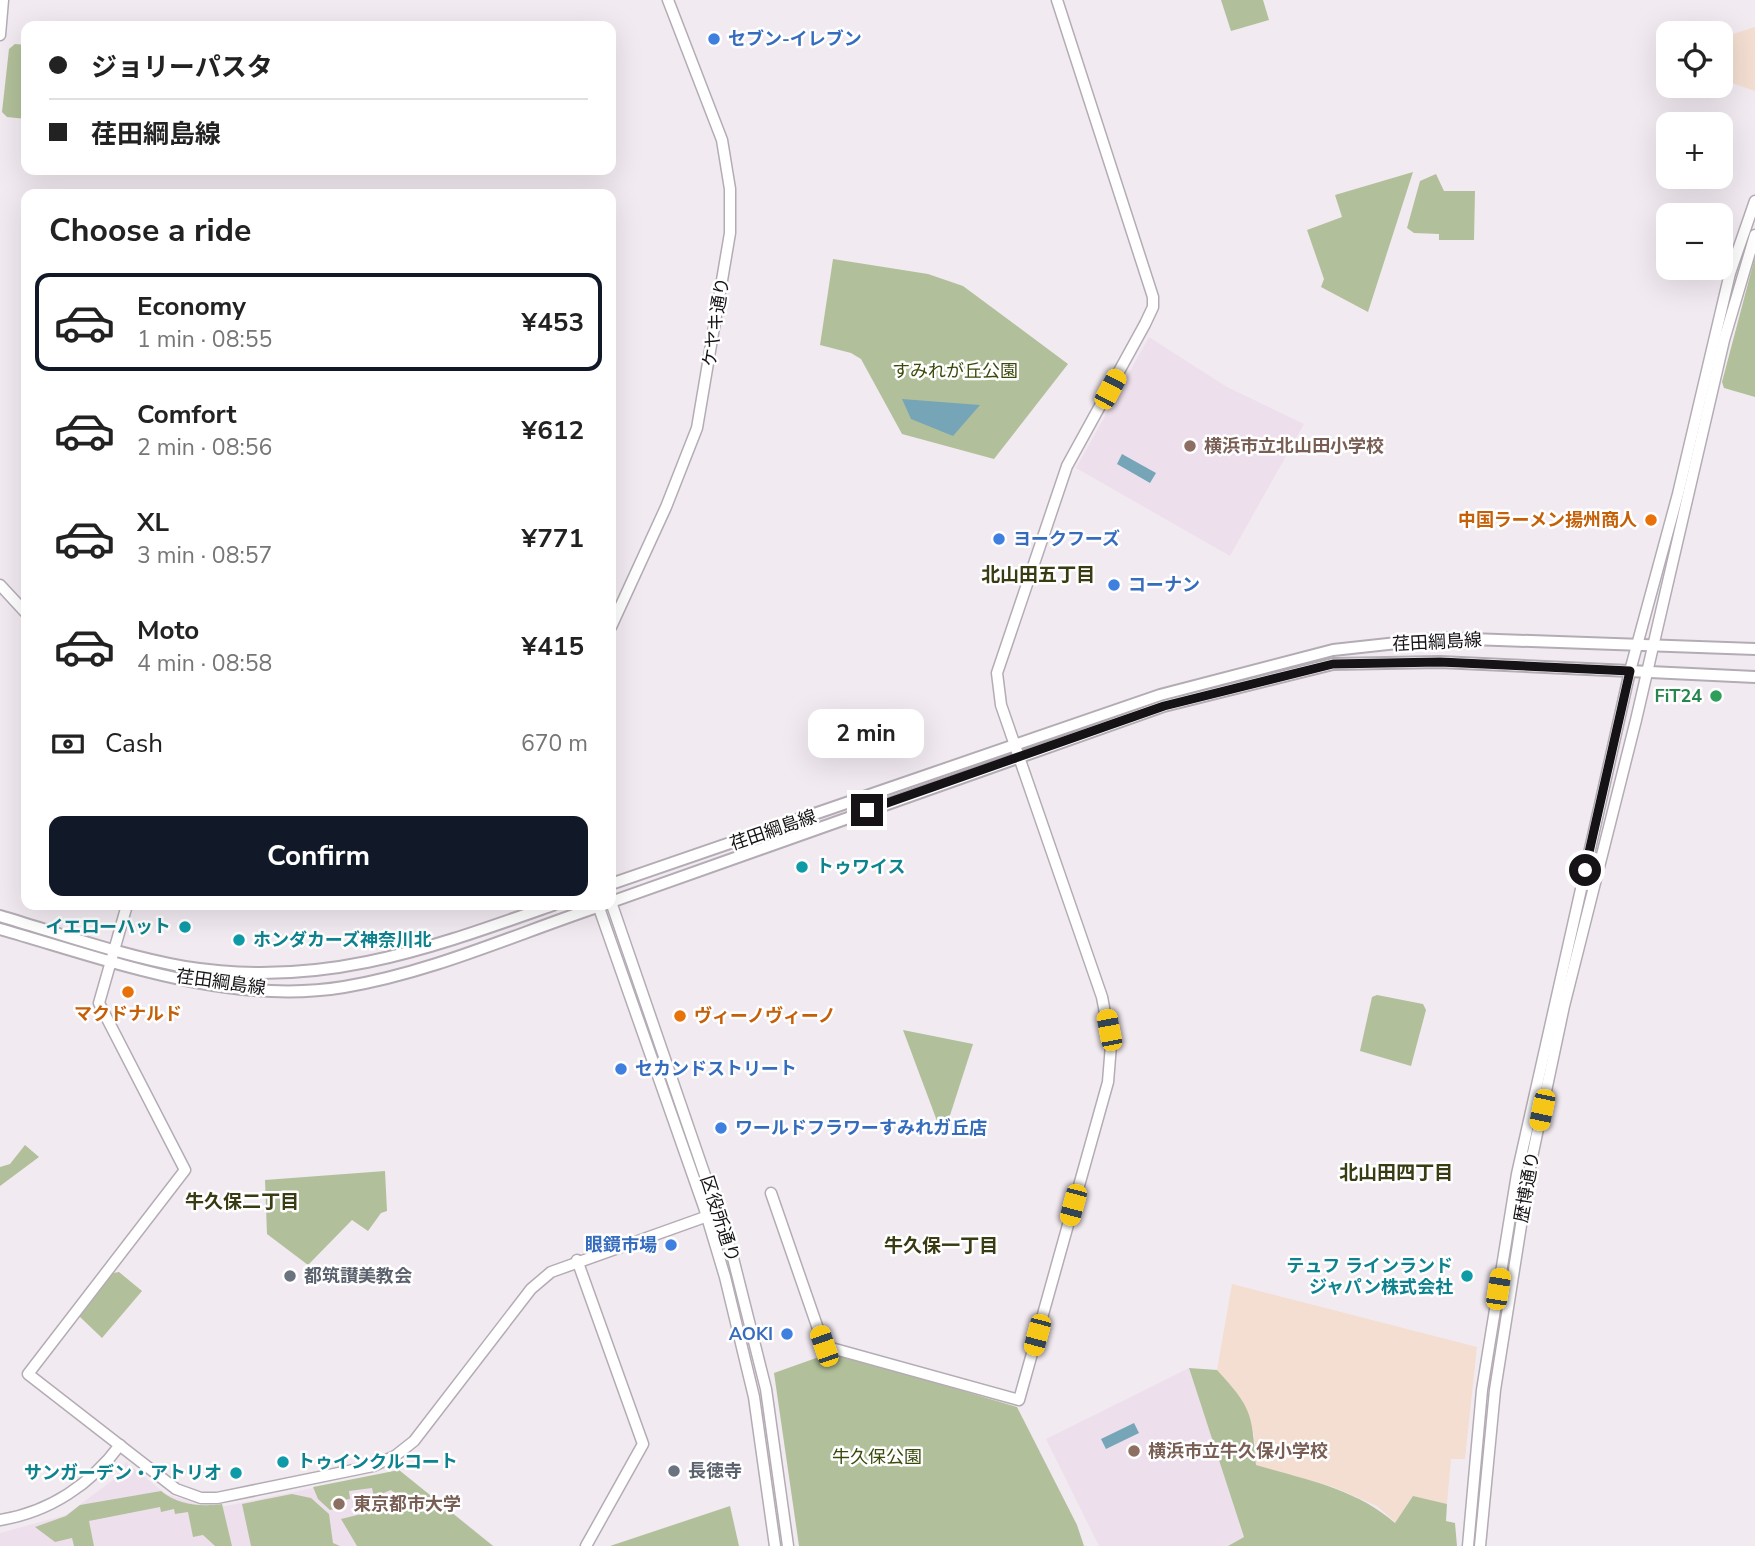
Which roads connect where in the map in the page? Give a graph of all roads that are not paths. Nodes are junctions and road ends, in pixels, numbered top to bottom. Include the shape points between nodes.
1 (3, 0) edge
2 (1057, 0) edge
3 (669, 4) edge
4 (0, 36) edge
5 (1755, 201) edge
6 (1755, 235) edge
7 (0, 585) edge
8 (21, 608) edge
9 (616, 616) edge
10 (1653, 643) junction
11 (1638, 645) junction
12 (1755, 649) edge
13 (1630, 671) junction
14 (1646, 671) junction
15 (1755, 677) edge
16 (1014, 746) junction
17 (1018, 760) junction
18 (616, 882) edge
19 (616, 900) edge
20 (126, 910) edge
21 (538, 910) edge
22 (585, 910) edge
23 (601, 910) edge
24 (614, 910) edge
25 (0, 916) edge
26 (0, 929) edge
27 (114, 949) junction
28 (111, 961) junction
29 (771, 1193) dead end
30 (719, 1212) junction
31 (707, 1216) junction
32 (576, 1260) junction
33 (120, 1445) junction
34 (0, 1520) edge
35 (586, 1546) edge
36 (775, 1546) edge
37 (788, 1546) edge
38 (1468, 1546) edge
39 (1480, 1546) edge

1 - 4 street
2 - 16 street via 1153,307 1067,466 1001,657 997,688
3 - 9 street, ケヤキ通り via 722,140 730,189 730,233 697,428
5 - 11 street, 歴博通り via 1730,273
6 - 10 street, 歴博通り via 1724,340
7 - 8 street
10 - 11 main road, 荏田綱島線
10 - 12 main road, 荏田綱島線
10 - 14 street, 歴博通り
11 - 13 street, 歴博通り
11 - 16 main road, 荏田綱島線 via 1443,638 1333,650 1160,695
13 - 14 main road, 荏田綱島線
13 - 17 main road, 荏田綱島線 via 1440,662 1333,664 1164,706
13 - 38 street, 歴博通り via 1517,1174 1482,1390
14 - 15 main road
14 - 39 street, 歴博通り via 1564,1006 1528,1177 1495,1390
16 - 17 street
16 - 18 main road, 荏田綱島線
17 - 19 main road, 荏田綱島線
17 - 29 street via 1102,997 1111,1045 1108,1082 1019,1400 824,1346
20 - 27 street
21 - 27 main road, 荏田綱島線 via 402,957 314,971 184,967
22 - 28 main road, 荏田綱島線 via 440,962 345,987 279,990 216,985
23 - 31 street, 区役所通り
24 - 30 street, 区役所通り
25 - 27 main road, 荏田綱島線
26 - 28 main road, 荏田綱島線
27 - 28 street
28 - 33 street via 99,1003 185,1170 28,1374
30 - 31 street
30 - 37 street, 区役所通り via 766,1389
31 - 32 street
31 - 36 street, 区役所通り via 754,1396
32 - 33 street via 531,1289 414,1441 384,1462 201,1498 176,1489
32 - 35 street via 643,1444
33 - 34 street via 102,1469 48,1507

